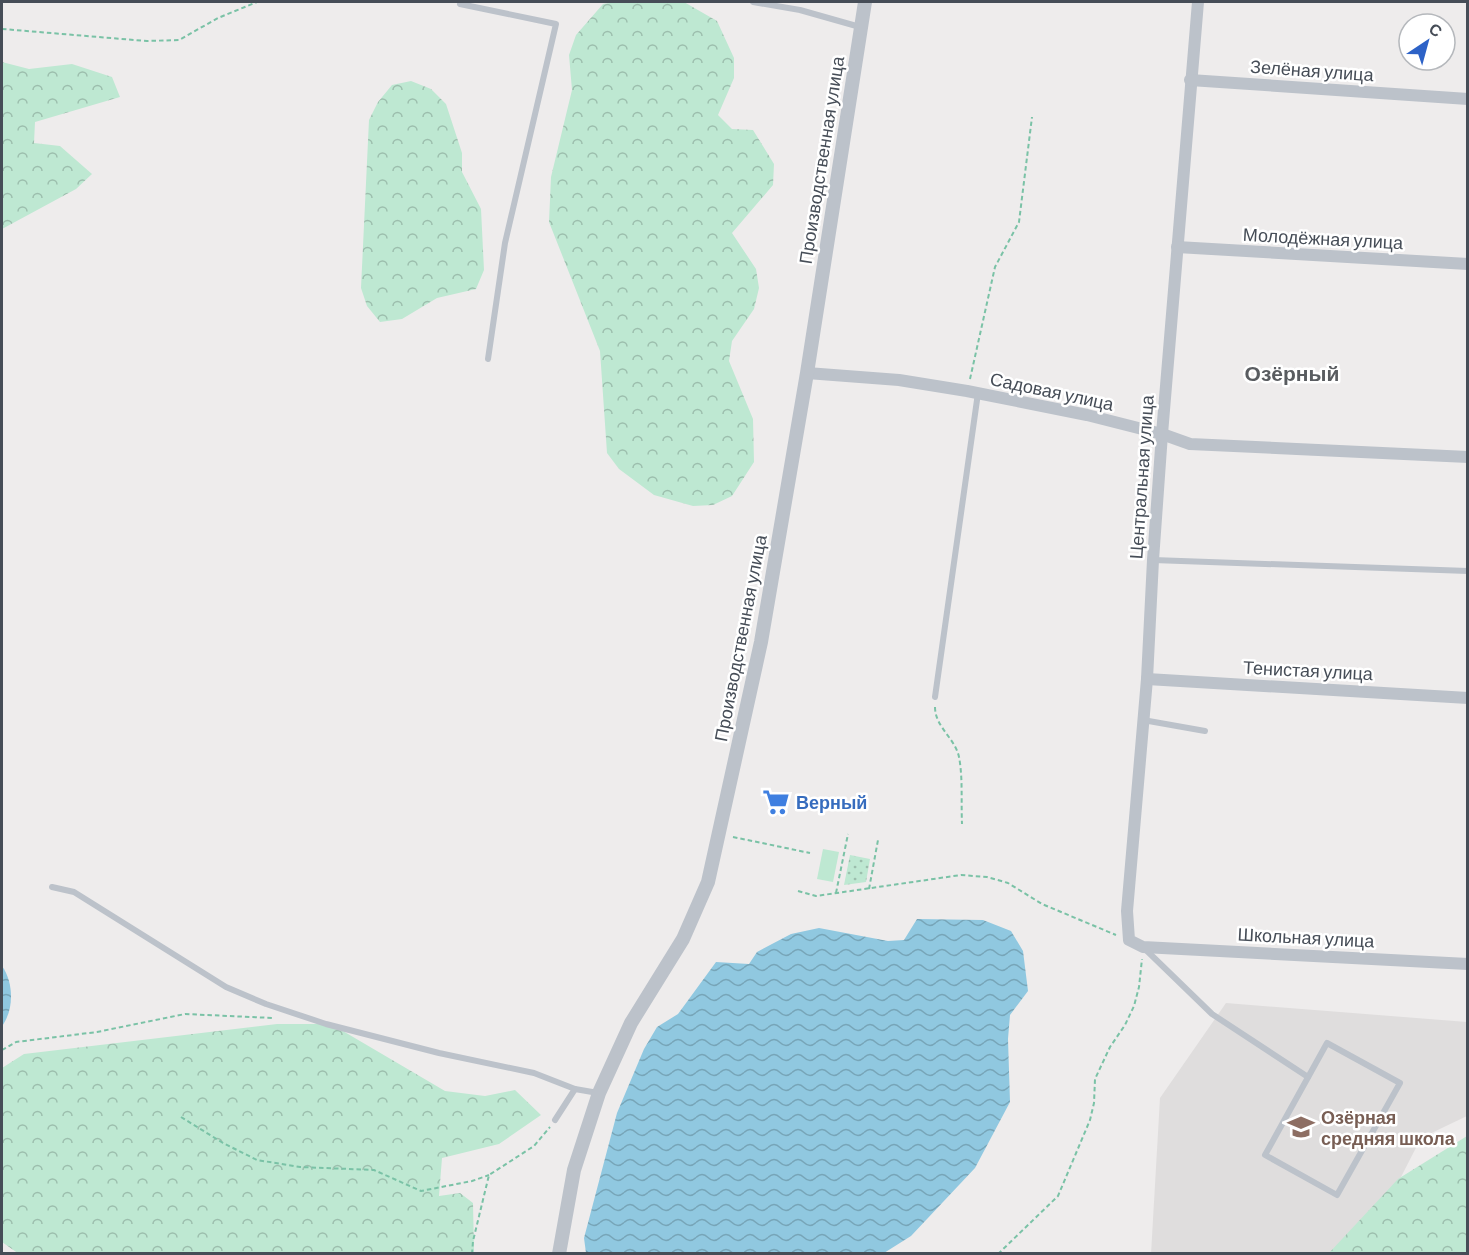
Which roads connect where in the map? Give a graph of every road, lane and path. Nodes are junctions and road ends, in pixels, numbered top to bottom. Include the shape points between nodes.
1 (257, 2) edge
2 (461, 2) edge
3 (753, 2) edge
4 (865, 2) edge
5 (1198, 2) edge
6 (860, 27) junction
7 (2, 29) edge
8 (1190, 80) junction
9 (1467, 99) edge
10 (1032, 117) dead end
11 (1177, 247) junction
12 (1467, 264) edge
13 (488, 359) dead end
14 (807, 373) junction
15 (973, 392) junction
16 (1162, 434) junction
17 (1467, 457) edge
18 (1153, 560) junction
19 (1467, 571) edge
20 (1147, 679) junction
21 (935, 697) joint
22 (1467, 698) edge
23 (1143, 720) junction
24 (1205, 731) dead end
25 (962, 824) dead end
26 (719, 834) junction
27 (848, 834) dead end
28 (878, 840) dead end
29 (810, 853) dead end
30 (52, 887) dead end
31 (868, 889) junction
32 (798, 891) dead end
33 (836, 894) junction
34 (1143, 947) junction
35 (1467, 964) edge
36 (302, 1015) junction
37 (2, 1050) edge
38 (1308, 1077) junction
39 (575, 1089) junction
40 (599, 1093) junction
41 (181, 1117) dead end
42 (555, 1120) joint
43 (489, 1175) junction
44 (472, 1254) edge
45 (559, 1254) edge
46 (998, 1254) edge

1 - 7 path via 179,40
2 - 13 lane via 556,24 505,243
3 - 6 lane
4 - 6 street, Производственная улица
5 - 8 street, Центральная улица
6 - 14 street, Производственная улица
8 - 9 street, Зелёная улица
8 - 11 street, Центральная улица
10 - 15 path via 1019,222 995,267
11 - 12 street, Молодёжная улица
11 - 16 street, Центральная улица
14 - 15 street, Садовая улица via 899,380
14 - 26 street, Производственная улица via 761,642
15 - 16 street, Садовая улица
15 - 21 lane
16 - 17 street, Садовая улица via 1190,444
16 - 18 street, Центральная улица
18 - 19 lane
18 - 20 street, Центральная улица
20 - 22 street, Тенистая улица
20 - 23 street, Центральная улица
21 - 25 path via 935,716 959,758
23 - 24 lane
23 - 34 street, Центральная улица via 1127,910 1129,940
26 - 29 path
26 - 40 street, Производственная улица via 708,882 693,919 631,1023
27 - 33 path
28 - 31 path
30 - 36 lane via 74,892 226,987
31 - 33 path
31 - 34 path via 961,875 987,877 1008,883 1042,904
32 - 33 path via 816,896
34 - 35 street, Школьная улица
34 - 38 lane via 1212,1014
34 - 46 path via 1134,1006 1095,1079 1090,1120 1058,1196
36 - 37 path via 270,1019 185,1014 97,1032 16,1042
36 - 39 lane via 405,1044 534,1073
38 - 38 lane via 1327,1043 1400,1083 1337,1195 1265,1155
39 - 40 lane
39 - 42 lane
40 - 45 street, Производственная улица via 574,1170
41 - 43 path via 257,1160 300,1167 374,1170 421,1191
42 - 43 path via 534,1146
43 - 44 path

